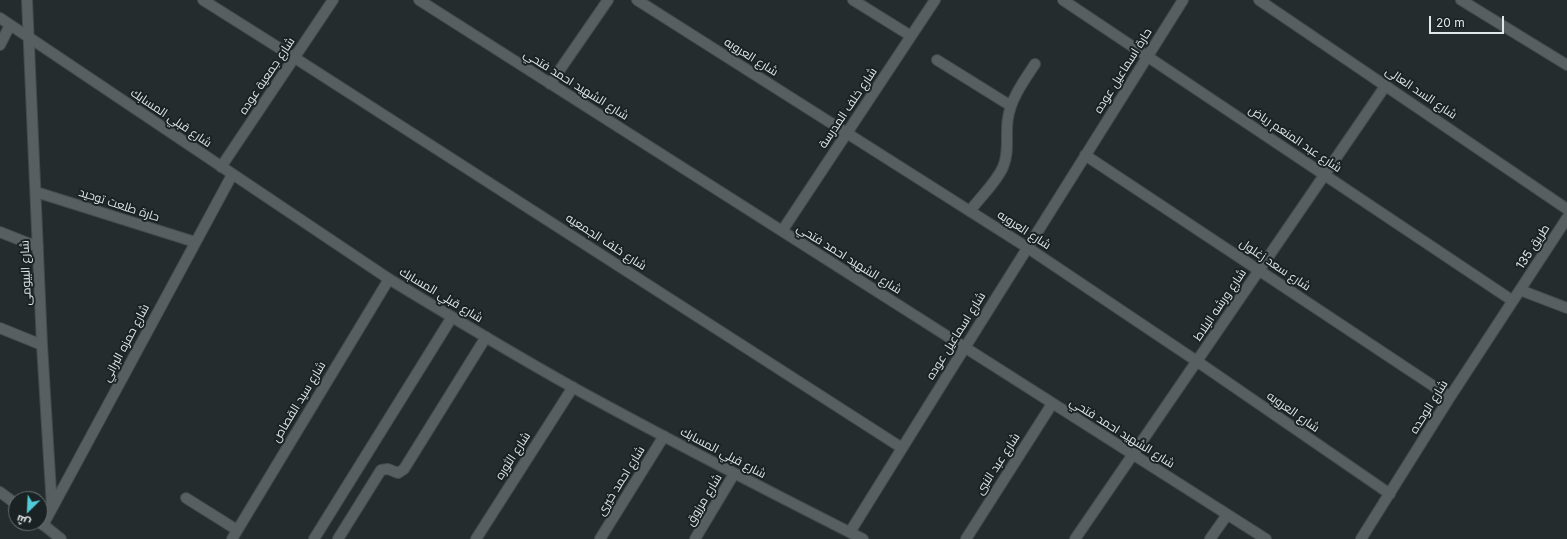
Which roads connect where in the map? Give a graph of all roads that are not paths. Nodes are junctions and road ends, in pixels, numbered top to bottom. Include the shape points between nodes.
1 (27, 0) edge
2 (203, 0) edge
3 (333, 0) edge
4 (419, 0) edge
5 (608, 0) edge
6 (637, 0) edge
7 (853, 0) edge
8 (935, 0) edge
9 (1063, 0) edge
10 (1183, 0) edge
11 (1260, 0) edge
12 (1461, 0) edge
13 (0, 18) edge
14 (10, 26) junction
15 (911, 36) junction
16 (28, 38) junction
17 (0, 45) edge
18 (1148, 56) junction
19 (296, 58) junction
20 (937, 60) dead end
21 (1035, 64) dead end
22 (1567, 65) edge
23 (550, 84) junction
24 (1386, 84) junction
25 (1011, 106) junction
26 (847, 133) junction
27 (1086, 155) junction
28 (221, 167) junction
29 (232, 174) junction
30 (1325, 175) junction
31 (36, 192) junction
32 (1567, 209) edge
33 (970, 211) junction
34 (1567, 218) edge
35 (782, 231) junction
36 (0, 232) edge
37 (194, 242) junction
38 (38, 247) junction
39 (1028, 248) junction
40 (1260, 270) junction
41 (389, 279) junction
42 (1520, 290) junction
43 (1513, 301) junction
44 (1567, 308) edge
45 (452, 317) junction
46 (0, 328) edge
47 (486, 337) junction
48 (42, 345) junction
49 (964, 347) junction
50 (1198, 362) junction
51 (573, 387) junction
52 (1450, 397) junction
53 (1052, 404) junction
54 (664, 436) junction
55 (902, 448) junction
56 (1132, 454) junction
57 (734, 474) junction
58 (1390, 494) junction
59 (186, 498) dead end
60 (52, 508) junction
61 (48, 514) edge
62 (1227, 514) junction
63 (48, 529) edge
64 (850, 532) junction
65 (235, 535) edge
66 (61, 539) edge
67 (314, 539) edge
68 (338, 539) edge
69 (476, 539) edge
70 (600, 539) edge
71 (695, 539) edge
72 (863, 539) edge
73 (966, 539) edge
74 (1075, 539) edge
75 (1210, 539) edge
76 (1266, 539) edge
77 (1361, 539) edge

1 - 16 street, شارع البيومى
2 - 19 street, شارع خلف الجمعيه
3 - 19 street, شارع جمعية عوده
4 - 23 street, شارع الشهيد احمد فتحي
5 - 23 street
6 - 26 street, شارع العروبه
7 - 15 street
8 - 15 street, شارع خلف المدرسة
9 - 18 street, شارع عبد المنعم رياض
10 - 18 street, حارة اسماعيل عوده
11 - 24 street, شارع السد العالى
12 - 22 street
13 - 14 street, شارع قبلي المسابك
14 - 16 street, شارع قبلي المسابك
14 - 17 street
15 - 26 street, شارع خلف المدرسة
16 - 28 street, شارع قبلي المسابك
16 - 31 street, شارع البيومى
18 - 27 street, حارة اسماعيل عوده
18 - 30 street, شارع عبد المنعم رياض
19 - 28 street, شارع جمعية عوده
19 - 55 street, شارع خلف الجمعيه
20 - 25 street
21 - 25 street
23 - 35 street, شارع الشهيد احمد فتحي
24 - 30 street, شارع ورشه البلاط
24 - 32 street, شارع السد العالى
25 - 33 street via 1007,120 1007,150 1002,168
26 - 33 street, شارع العروبه
26 - 35 street, شارع خلف المدرسة
27 - 39 street, شارع اسماعيل عوده
27 - 40 street, شارع سعد زغلول
28 - 29 street, شارع قبلي المسابك
29 - 37 street, شارع حمزه البراني
29 - 41 street, شارع قبلي المسابك
30 - 40 street, شارع ورشه البلاط
30 - 43 street, شارع عبد المنعم رياض
31 - 37 street, حارة طلعت توحيد
31 - 38 street, شارع البيومى
33 - 39 street, شارع العروبه
34 - 42 street, طريق 135
35 - 49 street, شارع الشهيد احمد فتحي
36 - 38 street
37 - 60 street, شارع حمزه البراني
38 - 48 street, شارع البيومى
39 - 49 street, شارع اسماعيل عوده
39 - 50 street, شارع العروبه
40 - 50 street, شارع ورشه البلاط
40 - 52 street, شارع سعد زغلول
41 - 45 street, شارع قبلي المسابك
41 - 65 street, شارع سيد القصاص
42 - 43 street, شارع الوحده
42 - 44 street
43 - 52 street, شارع الوحده
45 - 47 street, شارع قبلي المسابك
45 - 67 street
46 - 48 street
47 - 51 street, شارع قبلي المسابك
47 - 68 street via 404,469 398,473 388,469 381,470
48 - 60 street, شارع البيومى
49 - 53 street, شارع الشهيد احمد فتحي
49 - 55 street, شارع اسماعيل عوده
50 - 56 street, شارع ورشه البلاط
50 - 58 street, شارع العروبه
51 - 54 street, شارع قبلي المسابك
51 - 69 street, شارع الثوره
52 - 58 street, شارع الوحده
53 - 56 street, شارع الشهيد احمد فتحي
53 - 73 street, شارع عبد النبى
54 - 57 street, شارع قبلي المسابك
54 - 70 street, شارع احمد خيرى
55 - 64 street, شارع اسماعيل عوده
56 - 62 street, شارع الشهيد احمد فتحي
56 - 74 street, شارع ورشه البلاط
57 - 64 street, شارع قبلي المسابك
57 - 71 street, شارع مرزوق
58 - 77 street, شارع الوحده
59 - 65 street
60 - 61 street, شارع حمزه البراني
62 - 75 street
62 - 76 street, شارع الشهيد احمد فتحي
63 - 66 street
64 - 72 street, شارع قبلي المسابك

